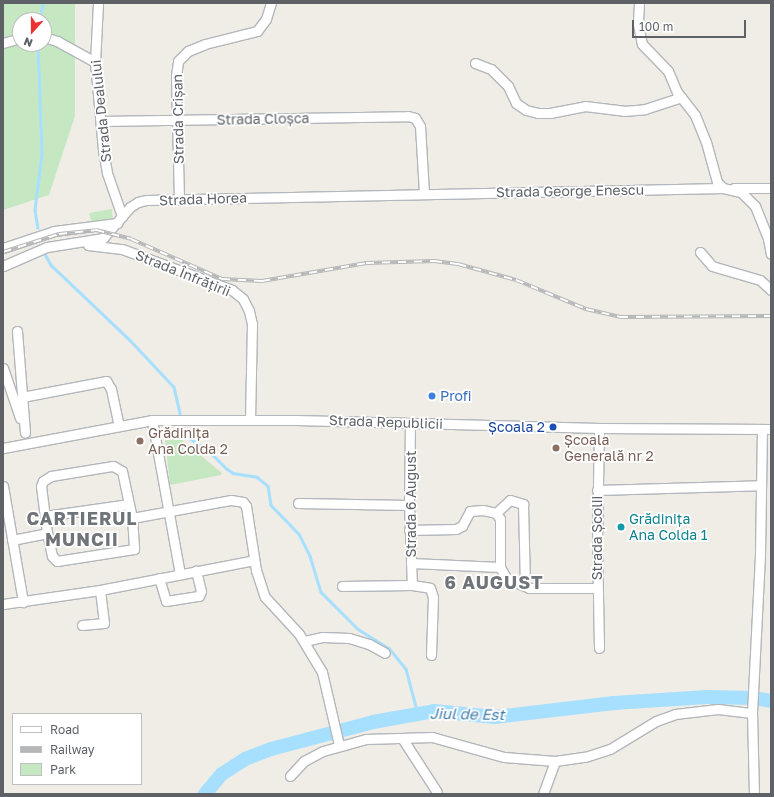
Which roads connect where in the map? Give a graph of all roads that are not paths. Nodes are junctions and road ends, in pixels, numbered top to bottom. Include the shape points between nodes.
1 (98, 3) edge
2 (271, 3) edge
3 (639, 3) edge
4 (52, 40) edge
5 (95, 62) junction
6 (475, 63) dead end
7 (681, 97) junction
8 (178, 120) junction
9 (101, 121) junction
10 (723, 188) junction
11 (771, 188) edge
12 (424, 193) junction
13 (179, 199) junction
14 (120, 220) junction
15 (73, 243) junction
16 (3, 248) edge
17 (700, 252) dead end
18 (771, 254) edge
19 (3, 266) edge
20 (771, 290) edge
21 (16, 331) dead end
22 (3, 368) edge
23 (22, 397) junction
24 (152, 420) junction
25 (250, 420) junction
26 (410, 423) junction
27 (119, 426) junction
28 (599, 428) junction
29 (766, 429) edge
30 (25, 433) junction
31 (27, 443) junction
32 (3, 448) edge
33 (761, 485) junction
34 (3, 486) edge
35 (597, 490) junction
36 (298, 503) dead end
37 (129, 504) junction
38 (4, 505) edge
39 (409, 505) junction
40 (496, 512) junction
41 (168, 513) junction
42 (45, 516) junction
43 (132, 518) junction
44 (409, 530) junction
45 (47, 533) junction
46 (12, 540) junction
47 (254, 560) junction
48 (411, 563) junction
49 (500, 567) junction
50 (196, 572) junction
51 (180, 574) junction
52 (159, 578) junction
53 (412, 585) junction
54 (342, 586) dead end
55 (525, 586) junction
56 (597, 588) junction
57 (100, 590) junction
58 (22, 602) junction
59 (3, 604) edge
60 (82, 626) dead end
61 (305, 641) junction
62 (599, 648) dead end
63 (385, 653) dead end
64 (431, 655) dead end
65 (752, 710) junction
66 (402, 738) junction
67 (339, 745) junction
68 (555, 761) junction
69 (290, 776) dead end
70 (437, 792) dead end
71 (544, 794) edge
72 (754, 794) edge

1 - 5 street, Strada Dealului
2 - 8 street, Strada Crișan via 266,19 257,30 205,44 178,60
3 - 7 street via 638,24 642,44 668,71
4 - 5 street
5 - 9 street, Strada Dealului
6 - 7 street via 491,69 508,86 516,103 526,110 538,113 585,106 624,111 645,109
7 - 10 street via 698,121 717,182
8 - 9 street, Strada Cloșca
8 - 12 street, Strada Cloșca via 408,116 415,118 420,126
8 - 13 street, Strada Crișan
9 - 14 street, Strada Dealului via 107,173
10 - 11 street, Strada George Enescu
10 - 12 street, Strada George Enescu
10 - 18 street via 741,192 755,206
12 - 13 street, Strada Horea
13 - 14 street, Strada Horea via 138,202
14 - 15 street, Strada Horea via 103,238
14 - 16 street via 54,231
15 - 19 street, Strada Horea via 47,247
15 - 25 street, Strada Înfrățirii via 122,249 232,290 242,300 249,311 252,324
17 - 20 street via 712,266 760,280
21 - 23 street
22 - 30 street
23 - 27 street via 106,381 111,389
23 - 30 street
24 - 25 street, Strada Republicii
24 - 27 street, Strada Republicii
24 - 41 street
25 - 26 street, Strada Republicii
26 - 28 street, Strada Republicii
26 - 39 street, Strada 6 August
27 - 31 street, Strada Republicii
28 - 29 street, Strada Republicii
28 - 35 street, Strada Școlii
29 - 33 street
30 - 31 street
31 - 32 street, Strada Republicii
33 - 35 street
33 - 65 street
34 - 38 street
35 - 56 street, Strada Școlii
36 - 39 street
37 - 42 street
37 - 42 street via 122,471 113,466 46,478 41,486
37 - 43 street
38 - 46 street
39 - 44 street, Strada 6 August
40 - 44 street via 470,511 462,526 456,529
40 - 49 street via 500,519
40 - 55 street via 510,500 523,504
41 - 43 street
41 - 47 street via 231,500 243,502 246,506
41 - 51 street
42 - 45 street
43 - 45 street via 135,546 127,551 57,562 52,556
44 - 48 street, Strada 6 August
45 - 46 street
46 - 58 street
47 - 50 street
47 - 61 street via 265,597
48 - 49 street
48 - 53 street, Strada 6 August
49 - 55 street via 506,578
50 - 51 street
50 - 52 street via 201,590 199,596 166,601
51 - 52 street
52 - 57 street
53 - 54 street
53 - 64 street via 424,586 433,592
55 - 56 street
56 - 62 street, Strada Școlii
57 - 58 street
57 - 60 street via 104,623
58 - 59 street
61 - 63 street via 323,637 349,638 370,644
61 - 67 street via 326,684
65 - 68 street via 718,709 675,714 656,721 610,749 585,757
65 - 72 street
66 - 67 street via 377,738
66 - 68 street via 432,737 504,757
66 - 70 street
67 - 69 street via 312,756
68 - 71 street

